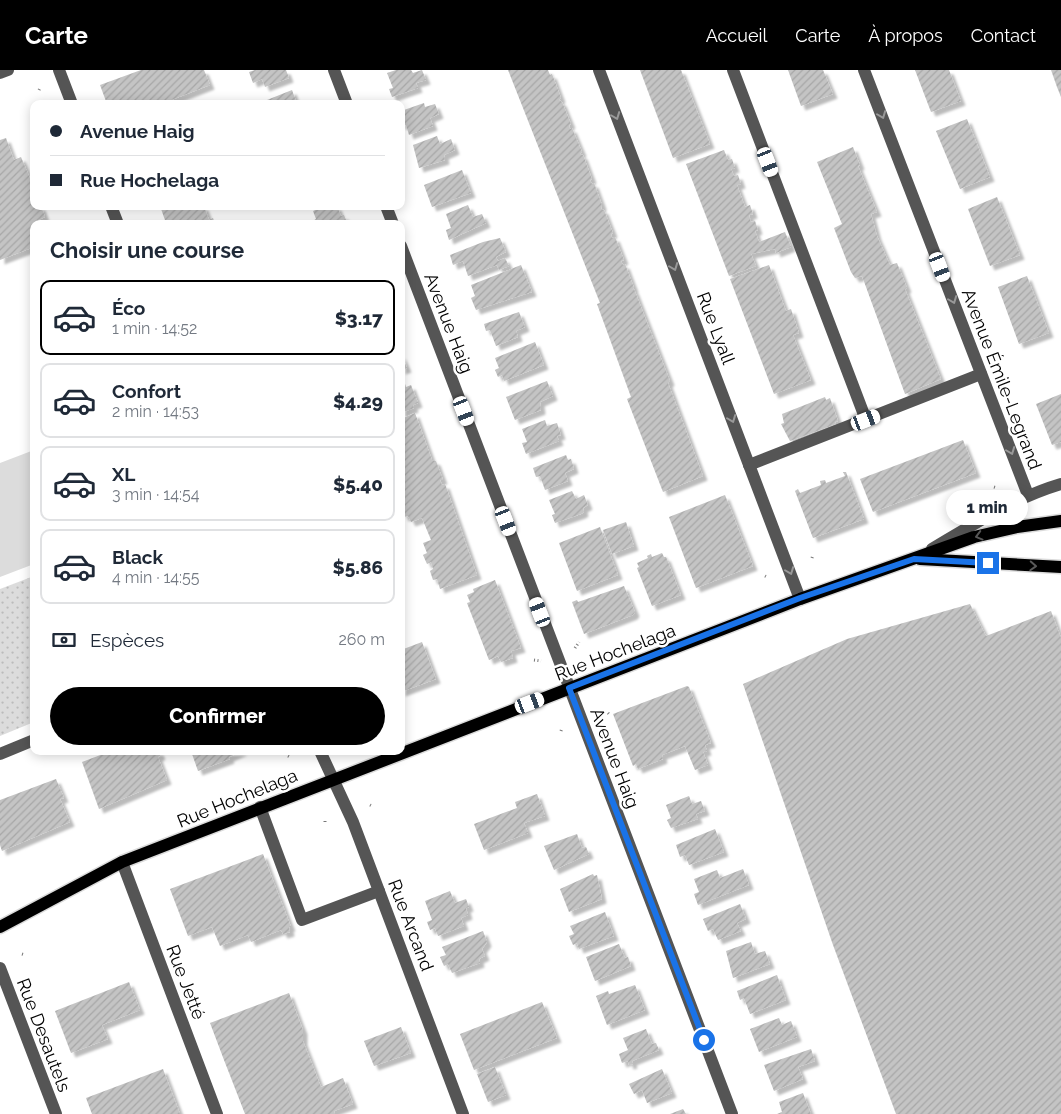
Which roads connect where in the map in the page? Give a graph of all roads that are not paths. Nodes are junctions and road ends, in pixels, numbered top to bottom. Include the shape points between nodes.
1 (8, 70) edge
2 (59, 70) edge
3 (334, 70) edge
4 (598, 70) edge
5 (732, 70) edge
6 (864, 70) edge
7 (0, 73) edge
8 (70, 100) edge
9 (345, 100) edge
10 (405, 257) edge
11 (981, 374) junction
12 (866, 420) junction
13 (749, 465) junction
14 (1061, 484) edge
15 (1028, 495) junction
16 (1061, 521) edge
17 (914, 559) junction
18 (1061, 567) edge
19 (800, 598) junction
20 (569, 688) junction
21 (30, 742) edge
22 (405, 750) edge
23 (0, 754) edge
24 (322, 755) edge
25 (393, 755) edge
26 (332, 778) junction
27 (260, 807) junction
28 (122, 862) junction
29 (379, 891) junction
30 (0, 926) edge
31 (0, 968) edge
32 (56, 1114) edge
33 (217, 1114) edge
34 (464, 1114) edge
35 (732, 1114) edge

1 - 7 street
2 - 8 street
3 - 9 street
4 -> 13 street, Rue Lyall
5 - 12 street
6 -> 11 street, Avenue Émile-Legrand
10 - 20 street, Avenue Haig
11 - 12 street
11 -> 15 street, Avenue Émile-Legrand
12 - 13 street
13 -> 19 street, Rue Lyall
14 - 15 street
15 - 17 street, Avenue Émile-Legrand
16 -> 17 main road, Rue Hochelaga via 974,537
17 -> 18 main road, Rue Hochelaga
17 - 19 main road, Rue Hochelaga
19 - 20 main road, Rue Hochelaga
20 - 22 main road, Rue Hochelaga
20 - 35 street, Avenue Haig
21 - 23 street
24 - 26 street, Rue Arcand
25 - 26 main road, Rue Hochelaga
26 - 27 main road, Rue Hochelaga
26 - 29 street, Rue Arcand
27 - 28 main road, Rue Hochelaga
27 - 29 street via 302,920
28 - 30 main road, Rue Hochelaga
28 - 33 street, Rue Jetté
29 - 34 street, Rue Arcand
31 - 32 street, Rue Desautels

